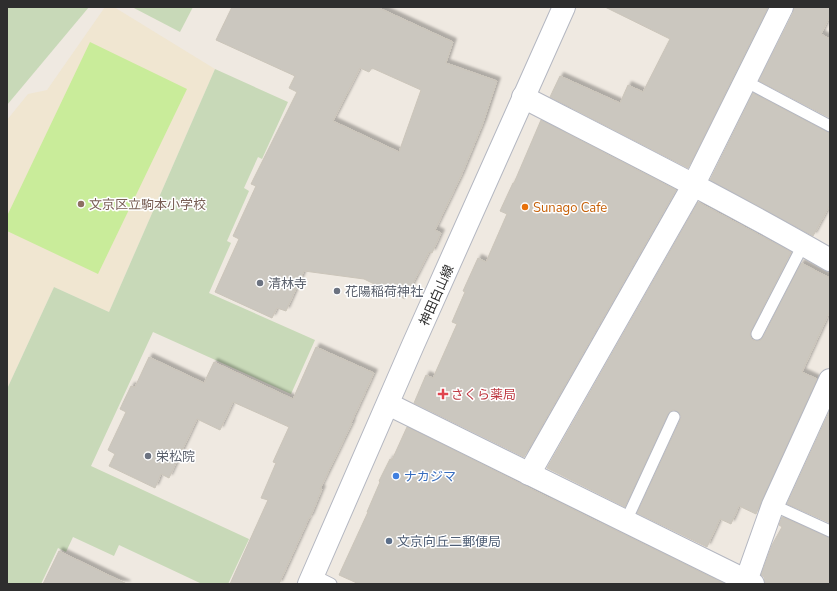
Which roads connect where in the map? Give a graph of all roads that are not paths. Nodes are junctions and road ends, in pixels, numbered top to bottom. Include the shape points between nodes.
1 (564, 7) edge
2 (782, 7) edge
3 (745, 81) junction
4 (524, 97) junction
5 (830, 126) edge
6 (693, 186) junction
7 (803, 244) junction
8 (830, 260) edge
9 (757, 334) dead end
10 (830, 380) edge
11 (388, 404) junction
12 (674, 417) dead end
13 (529, 474) junction
14 (773, 505) junction
15 (626, 521) junction
16 (830, 531) edge
17 (318, 581) edge
18 (748, 583) edge

1 - 4 street, 神田白山線
2 - 3 street
3 - 5 lane
3 - 6 street
4 - 6 street
4 - 11 street, 神田白山線
6 - 7 street
6 - 13 street
7 - 8 street
7 - 9 lane
10 - 14 street
11 - 13 street
11 - 17 street, 神田白山線
12 - 15 lane
13 - 15 street
14 - 16 lane
14 - 18 street
15 - 18 street

